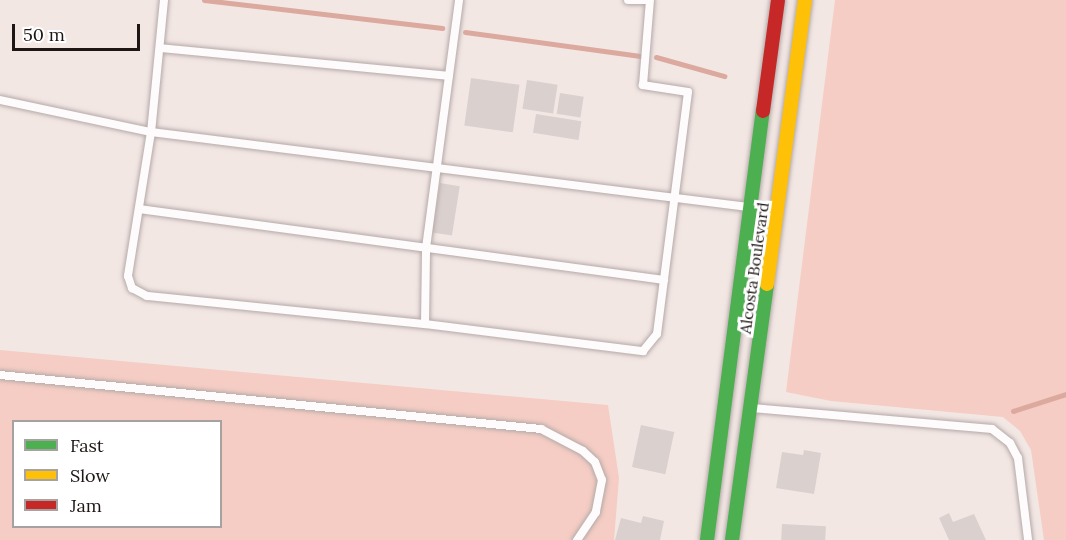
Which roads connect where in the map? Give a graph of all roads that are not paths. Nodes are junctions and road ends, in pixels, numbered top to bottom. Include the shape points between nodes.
1 (164, 0) edge
2 (459, 0) edge
3 (628, 0) edge
4 (645, 0) edge
5 (650, 0) edge
6 (778, 0) edge
7 (805, 0) edge
8 (160, 48) junction
9 (449, 76) junction
10 (0, 100) edge
11 (151, 132) junction
12 (438, 166) junction
13 (674, 198) junction
14 (753, 207) junction
15 (139, 209) junction
16 (426, 248) junction
17 (664, 280) junction
18 (425, 324) junction
19 (0, 375) edge
20 (751, 408) junction
21 (577, 540) edge
22 (707, 540) edge
23 (732, 540) edge
24 (1028, 540) edge

1 - 8 lane
2 - 9 lane
3 - 4 lane
5 - 13 lane via 643,85 688,92
6 - 14 main road, Alcosta Boulevard
7 - 20 main road, Alcosta Boulevard
8 - 9 lane
8 - 11 lane
9 - 12 lane
10 - 11 lane
11 - 12 lane
11 - 15 lane
12 - 13 lane
12 - 16 lane
13 - 14 lane
13 - 17 lane
14 - 22 main road, Alcosta Boulevard
15 - 16 lane
15 - 18 lane via 128,276 132,288 147,296
16 - 17 lane
16 - 18 lane
17 - 18 lane via 657,334 642,351
19 - 21 lane via 541,429 583,451 595,462 602,480 596,512
20 - 23 main road, Alcosta Boulevard
20 - 24 lane via 992,429 1010,443 1018,458

